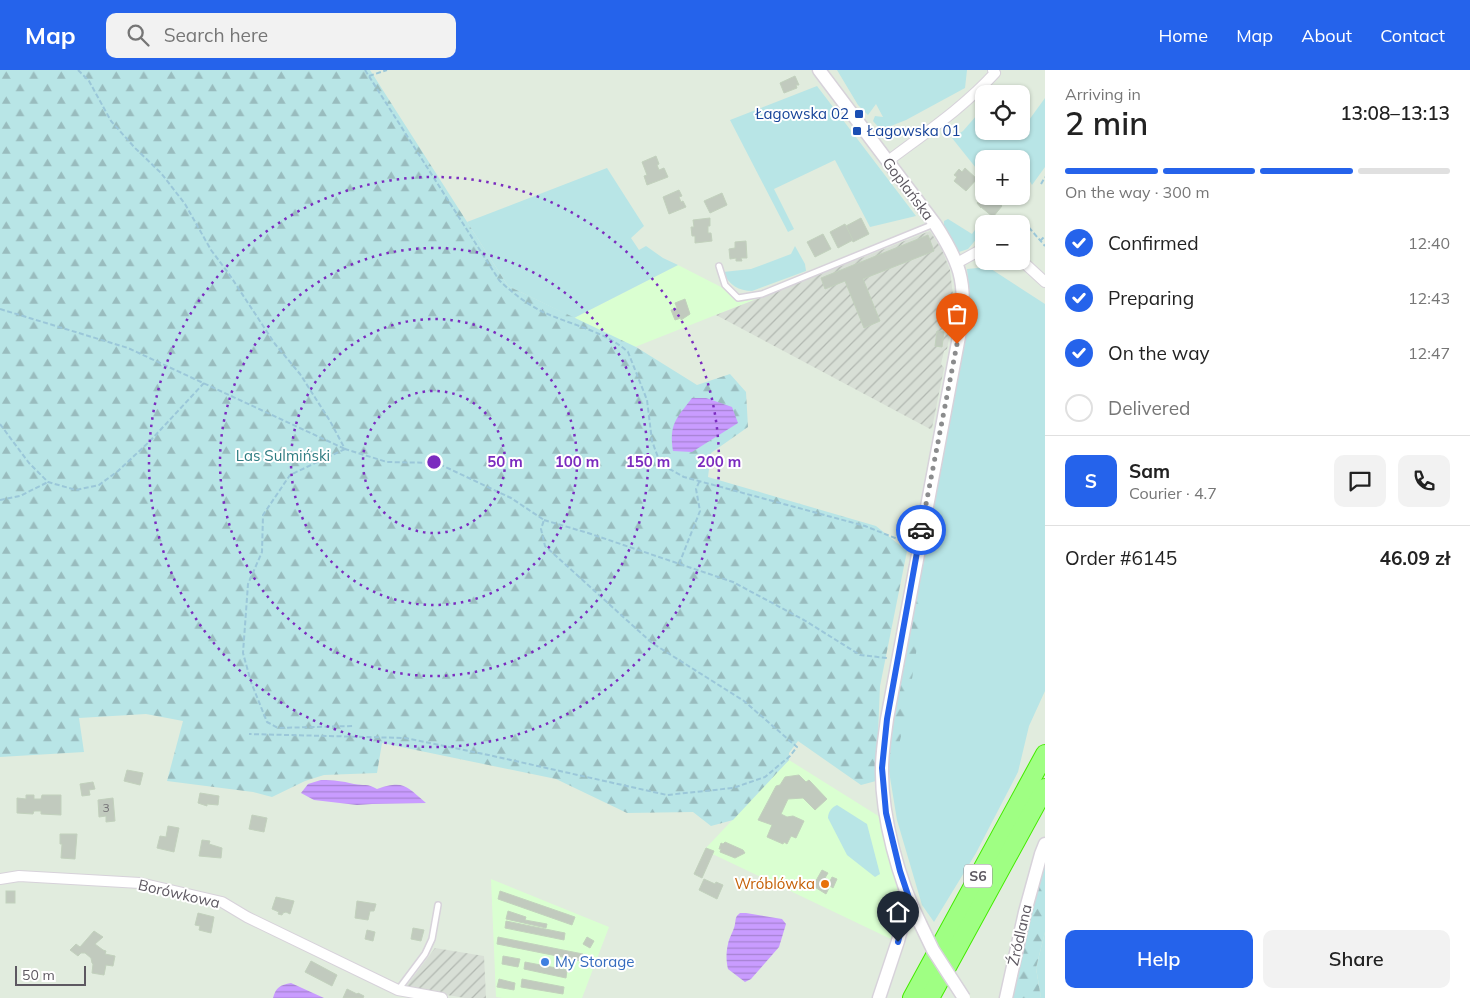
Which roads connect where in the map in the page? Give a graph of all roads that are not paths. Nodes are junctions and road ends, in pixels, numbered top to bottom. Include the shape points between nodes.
1 (819, 70) edge
2 (995, 71) edge
3 (888, 161) junction
4 (934, 224) junction
5 (975, 253) edge
6 (957, 263) junction
7 (719, 266) dead end
8 (1030, 268) edge
9 (1045, 282) edge
10 (1045, 754) edge
11 (1045, 788) edge
12 (1045, 844) edge
13 (0, 879) edge
14 (438, 905) dead end
15 (913, 910) junction
16 (397, 994) edge
17 (442, 998) edge
18 (879, 998) edge
19 (912, 998) edge
20 (930, 998) edge
21 (964, 998) edge
22 (1006, 998) edge

1 - 3 street, Goplańska
2 - 3 street via 975,95
3 - 4 street, Goplańska
4 - 6 street, Goplańska
4 - 7 lane via 762,294 738,298 725,285
5 - 6 street
6 - 15 street, Goplańska via 963,291 961,326 887,719 882,768 883,796
8 - 9 street
10 - 19 highway, S6
11 - 20 highway, S6
12 - 22 street, Źródlana via 1025,912
13 - 16 street, Borówkowa via 19,876 140,883 222,902
14 - 16 lane via 432,939
15 - 18 street via 905,915
15 - 21 street, Goplańska, bridge via 933,950
16 - 17 street, Borówkowa

